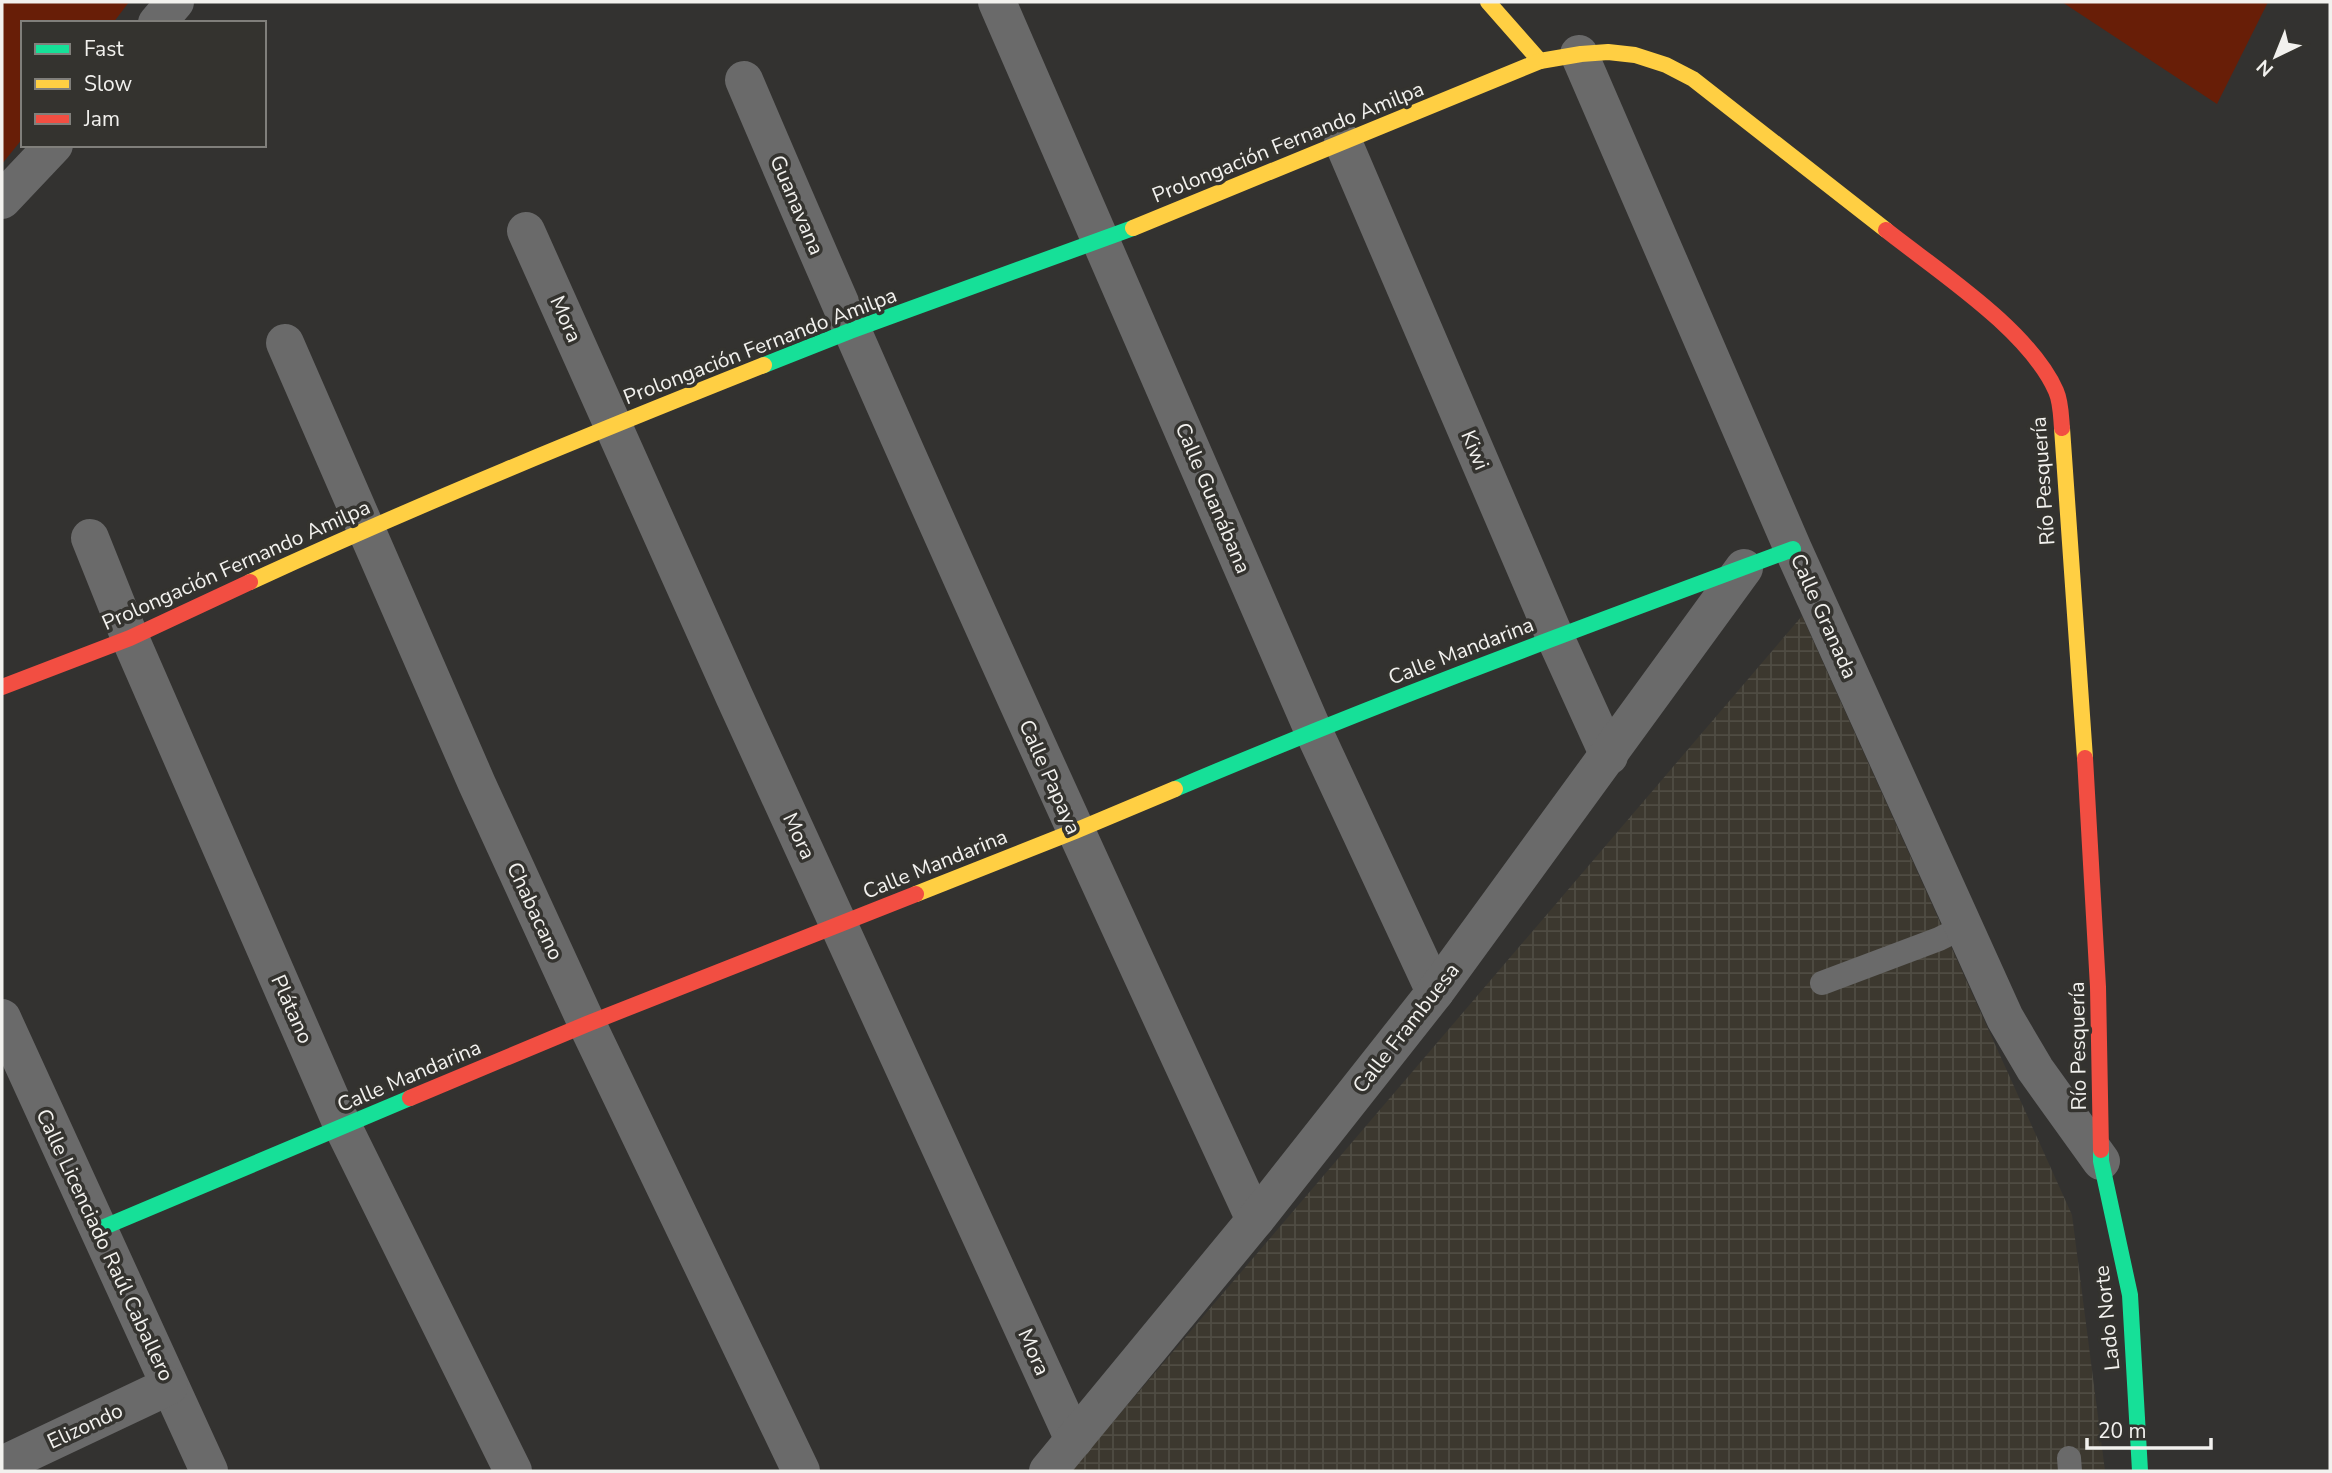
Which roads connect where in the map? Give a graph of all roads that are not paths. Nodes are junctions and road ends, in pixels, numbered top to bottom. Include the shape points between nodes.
1 (175, 2) edge
2 (1488, 2) edge
3 (1008, 5) edge
4 (159, 21) edge
5 (1579, 54) junction
6 (1540, 61) junction
7 (744, 80) dead end
8 (1343, 142) junction
9 (52, 147) edge
10 (2, 201) edge
11 (526, 231) dead end
12 (1102, 241) junction
13 (850, 331) junction
14 (285, 344) dead end
15 (614, 425) junction
16 (365, 529) junction
17 (90, 538) dead end
18 (1793, 549) junction
19 (1744, 568) junction
20 (1555, 637) junction
21 (130, 638) junction
22 (2, 687) edge
23 (1313, 730) junction
24 (1609, 756) junction
25 (1075, 831) junction
26 (840, 924) junction
27 (1963, 927) junction
28 (1822, 983) dead end
29 (1435, 992) junction
30 (2, 1018) edge
31 (587, 1024) junction
32 (343, 1127) junction
33 (2101, 1161) junction
34 (1255, 1220) junction
35 (97, 1230) junction
36 (169, 1386) junction
37 (1074, 1440) junction
38 (2, 1465) edge
39 (209, 1471) edge
40 (513, 1471) edge
41 (801, 1471) edge
42 (1048, 1471) edge
43 (2140, 1471) edge

1 - 4 street
2 - 6 street
3 - 12 street, Calle Guanábana
5 - 6 street, Río Pesquería
5 - 18 street, Calle Granada
5 - 33 street, Río Pesquería via 1619,51 1651,58 1693,79 1974,299 2040,361 2057,394 2098,987
6 - 8 street, Prolongación Fernando Amilpa
7 - 13 street, Guanavana
8 - 12 street, Prolongación Fernando Amilpa
8 - 20 street, Kiwi
9 - 10 street
11 - 15 street, Mora
12 - 13 street, Prolongación Fernando Amilpa
12 - 23 street, Calle Guanábana
13 - 15 street, Prolongación Fernando Amilpa
13 - 25 street, Calle Papaya
14 - 16 street, Chabacano
15 - 16 street, Prolongación Fernando Amilpa
15 - 26 street, Mora
16 - 21 street, Prolongación Fernando Amilpa
16 - 31 street, Chabacano
17 - 21 street, Plátano
18 - 19 street, Calle Mandarina
18 - 27 street, Calle Granada
19 - 20 street, Calle Mandarina
19 - 24 street, Calle Frambuesa
20 - 23 street, Calle Mandarina
20 - 24 street, Kiwi
21 - 22 street, Prolongación Fernando Amilpa
21 - 32 street, Plátano
23 - 25 street, Calle Mandarina
23 - 29 street, Calle Guanábana
24 - 29 street, Calle Frambuesa
25 - 26 street, Calle Mandarina
25 - 34 street, Calle Papaya
26 - 31 street, Calle Mandarina
26 - 37 street, Mora
27 - 28 lane
27 - 33 street, Calle Granada via 2005,1018 2035,1069
29 - 34 street, Calle Frambuesa
30 - 35 street, Calle Licenciado Raúl Caballero
31 - 32 street, Calle Mandarina
31 - 41 street, Chabacano
32 - 35 street, Calle Mandarina
32 - 40 street, Plátano
33 - 43 street, Lado Norte via 2130,1295
34 - 37 street, Calle Frambuesa
35 - 36 street, Calle Licenciado Raúl Caballero
36 - 38 street, Elizondo
36 - 39 street, Calle Licenciado Raúl Caballero
37 - 42 street, Calle Frambuesa

